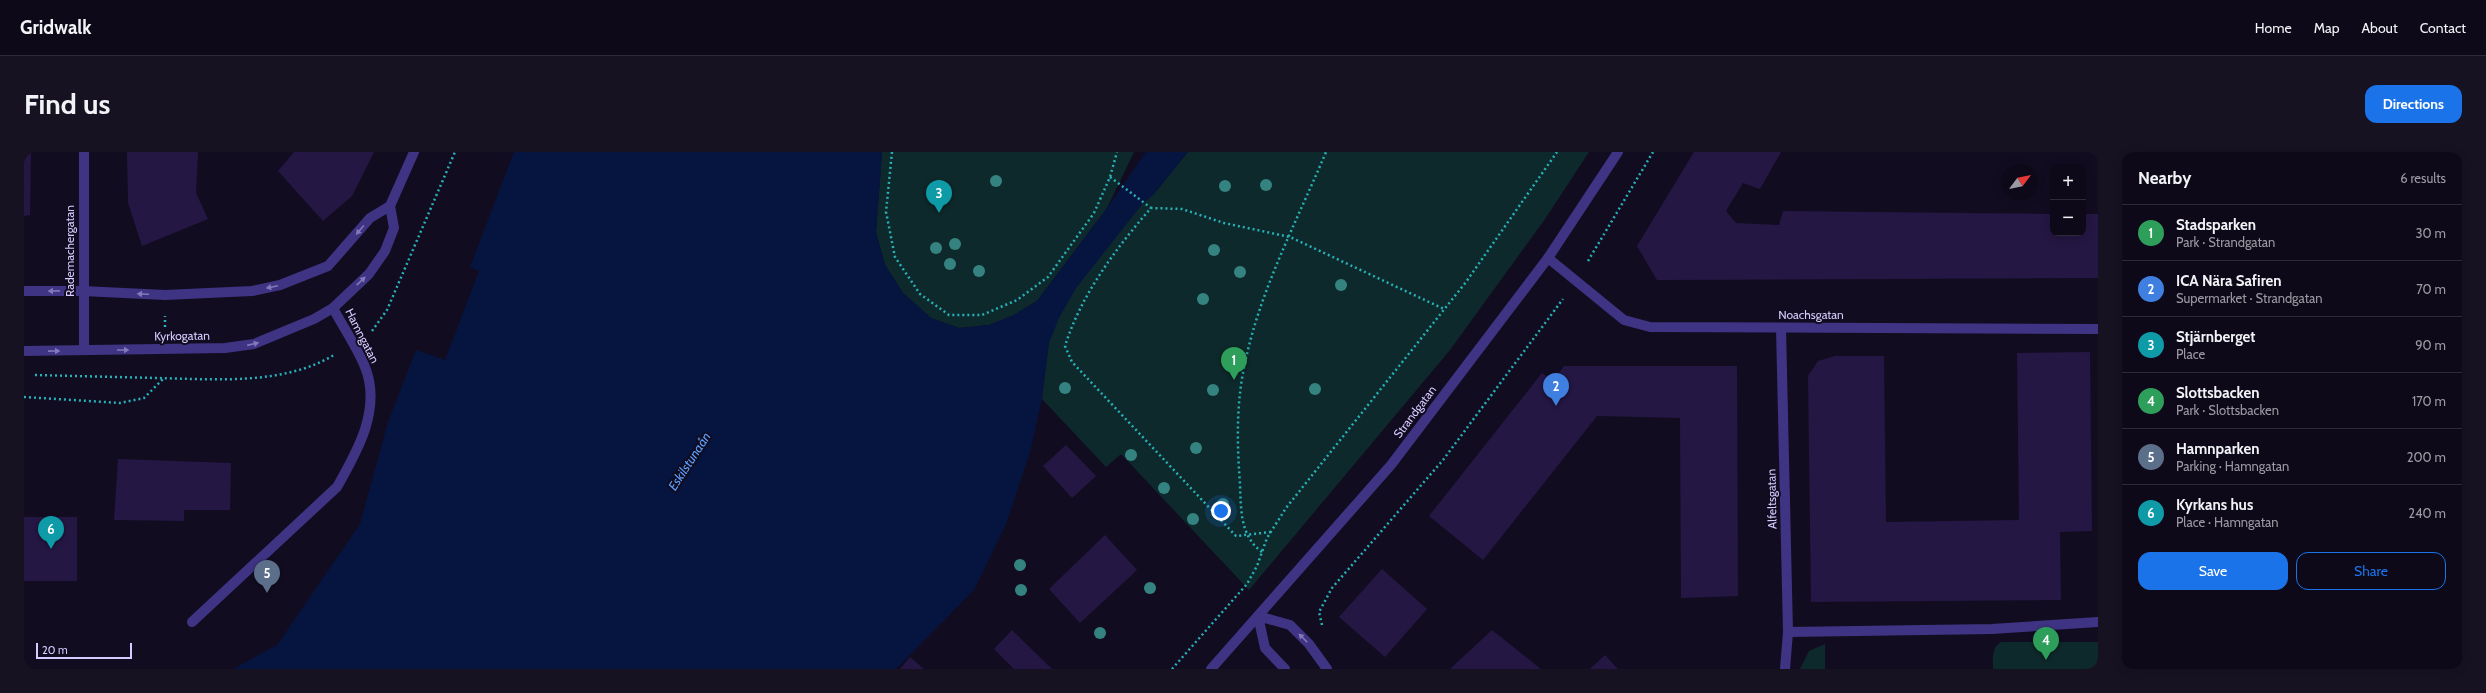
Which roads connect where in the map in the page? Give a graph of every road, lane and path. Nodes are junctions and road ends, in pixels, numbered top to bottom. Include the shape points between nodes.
1 (84, 152) edge
2 (414, 152) edge
3 (892, 152) edge
4 (1117, 152) edge
5 (1326, 152) edge
6 (1557, 152) edge
7 (1618, 152) edge
8 (1654, 152) edge
9 (1110, 177) junction
10 (390, 206) junction
11 (1151, 208) junction
12 (1290, 238) junction
13 (1548, 258) junction
14 (1576, 280) junction
15 (24, 291) edge
16 (83, 291) junction
17 (165, 295) junction
18 (333, 308) junction
19 (1444, 309) junction
20 (1781, 328) junction
21 (2098, 329) edge
22 (84, 350) junction
23 (164, 350) junction
24 (24, 351) edge
25 (164, 378) dead end
26 (24, 397) edge
27 (1271, 532) junction
28 (1246, 535) junction
29 (1262, 552) junction
30 (1258, 616) junction
31 (192, 622) dead end
32 (2098, 622) edge
33 (1324, 630) dead end
34 (1788, 632) junction
35 (1173, 668) edge
36 (1211, 669) edge
37 (1285, 669) edge
38 (1327, 669) edge
39 (1785, 669) edge

1 - 16 street, Rademachergatan
2 - 10 street
3 - 9 path via 886,212 895,257 920,294 949,315 982,315 1017,300 1048,277 1094,213
4 - 9 path
5 - 12 path
6 - 19 path via 1515,214
7 - 13 street, Strandgatan
8 - 14 path
9 - 11 path
10 -> 17 street via 370,218 328,266 309,275 252,291
18 -> 10 street, Hamngatan via 369,274 385,251 394,228
11 - 12 path via 1182,209 1224,223
11 - 28 path via 1126,236 1090,292 1072,324 1065,346 1072,362 1236,536
12 - 19 path
12 - 28 path via 1256,320 1241,385 1237,454
13 - 14 street, Noachsgatan
13 - 30 street, Strandgatan via 1391,465
14 - 20 street, Noachsgatan via 1624,320 1650,327
14 - 33 path via 1552,317 1443,460 1332,588 1319,612
16 -> 15 street
17 -> 16 street
16 - 22 street, Rademachergatan
17 - 23 path
23 -> 18 street, Kyrkogatan via 226,348 254,344 314,319
18 - 31 street, Hamngatan via 365,367 372,397 364,431 353,459 336,488
19 - 27 path via 1286,508
20 - 21 street, Noachsgatan
20 - 34 street, Alfeltsgatan
22 -> 23 street, Kyrkogatan
24 -> 22 street, Kyrkogatan
25 - 26 path via 144,398 120,403
27 - 28 path
27 - 29 path
28 - 29 path via 1252,545
29 - 35 path via 1247,584
30 - 36 street, Strandgatan
30 - 37 street via 1265,648
38 -> 30 street via 1309,644 1290,625
32 - 34 street via 1992,629
34 - 39 street, Alfeltsgatan

